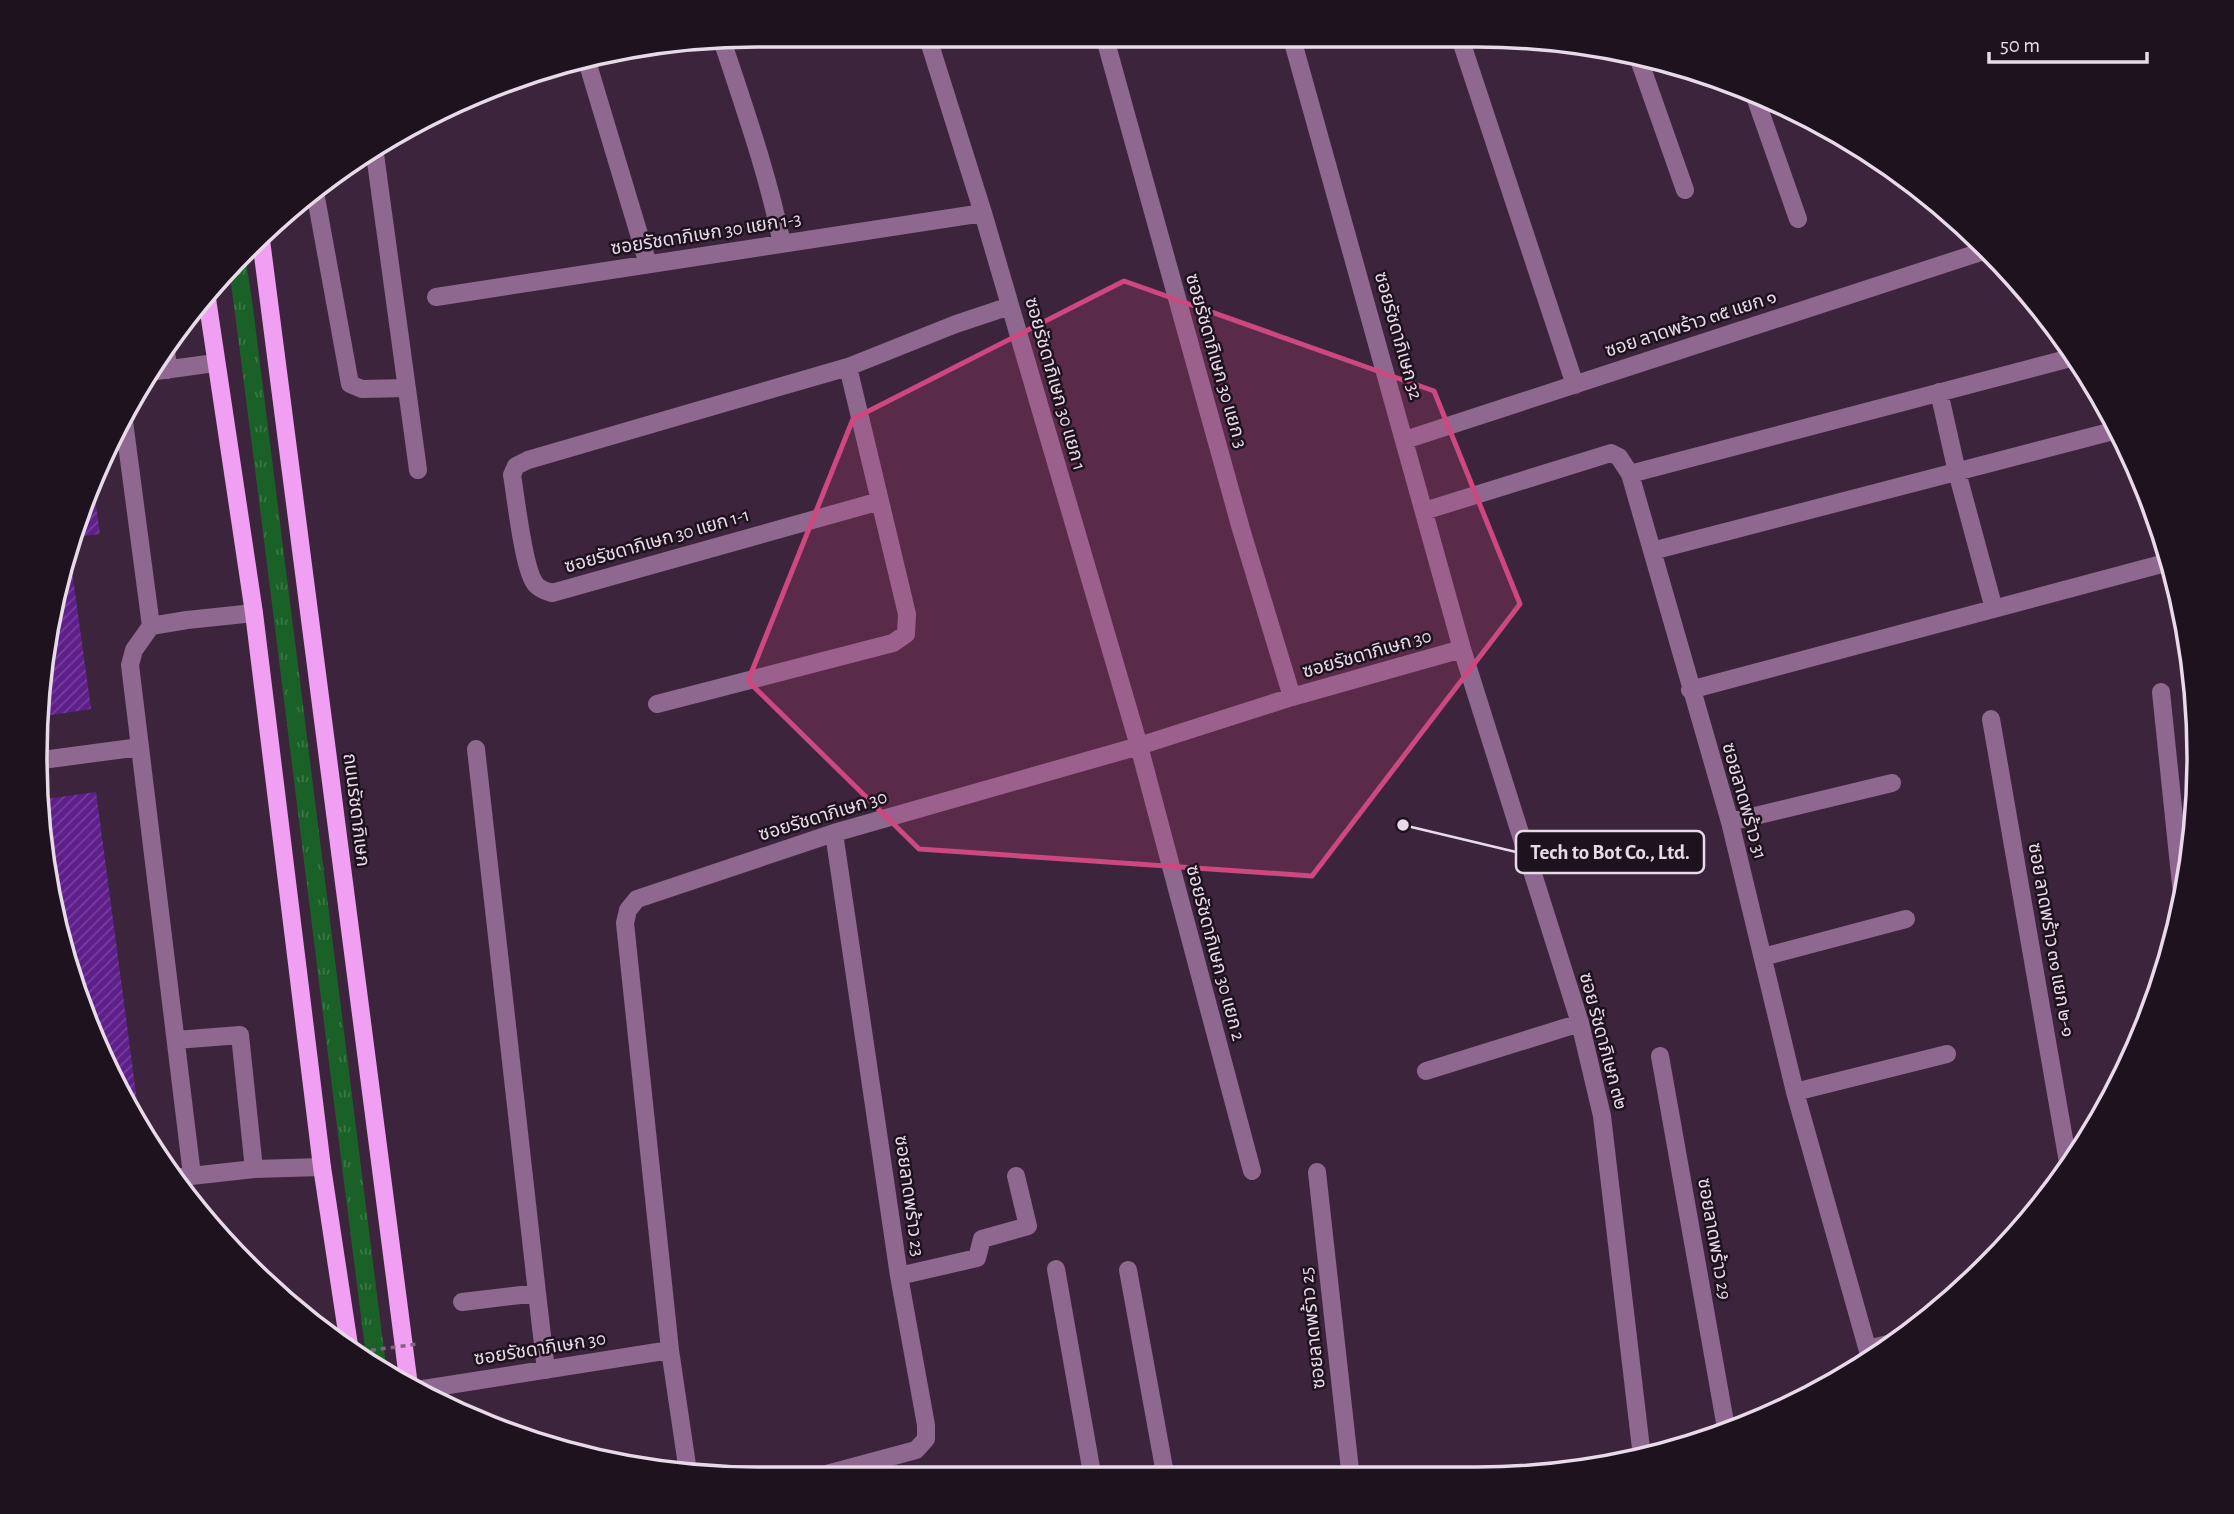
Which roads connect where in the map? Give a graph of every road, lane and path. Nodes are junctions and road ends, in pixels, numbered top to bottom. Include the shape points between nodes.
1 (931, 47) edge
2 (1107, 47) edge
3 (1294, 47) edge
4 (1463, 47) edge
5 (725, 48) edge
6 (1642, 67) edge
7 (589, 68) edge
8 (1758, 105) edge
9 (376, 159) edge
10 (1685, 190) dead end
11 (317, 201) edge
12 (983, 213) junction
13 (1798, 219) dead end
14 (782, 244) junction
15 (262, 248) edge
16 (1978, 254) edge
17 (648, 264) junction
18 (436, 297) dead end
19 (1010, 306) junction
20 (208, 308) edge
21 (2065, 359) edge
22 (167, 363) edge
23 (215, 363) junction
24 (848, 367) junction
25 (168, 370) junction
26 (162, 371) edge
27 (1575, 385) junction
28 (407, 387) junction
29 (1939, 392) junction
30 (2108, 432) edge
31 (125, 433) edge
32 (1405, 440) junction
33 (418, 470) dead end
34 (1957, 472) junction
35 (1630, 474) junction
36 (880, 501) junction
37 (1424, 511) junction
38 (1652, 551) junction
39 (2160, 564) edge
40 (1993, 609) junction
41 (254, 614) junction
42 (151, 626) junction
43 (1462, 649) junction
44 (1690, 690) junction
45 (2161, 692) dead end
46 (1292, 697) junction
47 (657, 704) dead end
48 (1992, 719) dead end
49 (140, 747) junction
50 (1139, 747) junction
51 (475, 749) dead end
52 (47, 759) edge
53 (1892, 783) dead end
54 (1730, 822) junction
55 (834, 833) junction
56 (2179, 863) edge
57 (1906, 919) dead end
58 (1763, 957) junction
59 (1580, 1023) junction
60 (176, 1040) junction
61 (1947, 1054) dead end
62 (1660, 1056) dead end
63 (1426, 1071) dead end
64 (1795, 1092) junction
65 (2066, 1152) edge
66 (322, 1167) junction
67 (254, 1169) junction
68 (1252, 1171) dead end
69 (1317, 1172) dead end
70 (192, 1175) junction
71 (185, 1176) edge
72 (1016, 1176) dead end
73 (1056, 1269) dead end
74 (1128, 1270) dead end
75 (899, 1276) junction
76 (537, 1293) junction
77 (462, 1302) dead end
78 (347, 1336) edge
79 (418, 1344) dead end
80 (1868, 1349) edge
81 (670, 1350) junction
82 (369, 1351) edge
83 (546, 1370) junction
84 (408, 1375) edge
85 (431, 1388) edge
86 (1725, 1422) edge
87 (1641, 1447) edge
88 (687, 1463) edge
89 (856, 1467) edge
90 (1091, 1467) edge
91 (1164, 1467) edge
92 (1350, 1467) edge

1 - 12 street, ซอยรัชดาภิเษก 30 แยก 1
2 - 46 street, ซอยรัชดาภิเษก 30 แยก 3
3 - 32 street, ซอยรัชดาภิเษก 32
4 - 27 street
5 - 14 street
6 - 10 street
7 - 17 street
8 - 13 street
9 - 28 street
11 - 28 street via 350,384 362,389
12 - 14 street, ซอยรัชดาภิเษก 30 แยก 1-3
12 - 19 street, ซอยรัชดาภิเษก 30 แยก 1
14 - 17 street, ซอยรัชดาภิเษก 30 แยก 1-3
15 - 84 main road, ถนนรัชดาภิเษก
16 - 27 street, ซอย ลาดพร้าว ๓๕ แยก ๑
17 - 18 street, ซอยรัชดาภิเษก 30 แยก 1-3
19 - 24 street, ซอยรัชดาภิเษก 30 แยก 1-1
19 - 50 street, ซอยรัชดาภิเษก 30 แยก 1
20 - 23 main road
21 - 29 street
22 - 25 street
23 - 25 street
23 - 41 main road
24 - 36 street
24 - 36 street, ซอยรัชดาภิเษก 30 แยก 1-1 via 516,466 512,475 527,563 534,583 552,593
25 - 26 street
27 - 32 street, ซอย ลาดพร้าว ๓๕ แยก ๑
28 - 33 street
29 - 34 street
29 - 35 street
30 - 34 street
31 - 42 street
32 - 37 street, ซอยรัชดาภิเษก 32
34 - 38 street
34 - 40 street
35 - 37 street via 1611,453
35 - 38 street, ซอยลาดพร้าว 31
36 - 47 street via 907,614 906,634 894,643
37 - 43 street, ซอยรัชดาภิเษก 32
38 - 44 street, ซอยลาดพร้าว 31
39 - 40 street
40 - 44 street
41 - 42 street
41 - 66 main road
42 - 49 street via 134,649 130,665
43 - 46 street, ซอยรัชดาภิเษก 30
43 - 59 street, ซอย รัชดาภิเษก ๓๒
44 - 54 street, ซอยลาดพร้าว 31
45 - 56 street
46 - 50 street, ซอยรัชดาภิเษก 30
48 - 65 street, ซอย ลาดพร้าว ๓๑ แยก ๒-๑
49 - 52 street
49 - 60 street
50 - 55 street, ซอยรัชดาภิเษก 30
50 - 68 street, ซอยรัชดาภิเษก 30 แยก 2
51 - 76 street
53 - 54 street
54 - 58 street, ซอยลาดพร้าว 31
55 - 75 street, ซอยลาดพร้าว 23
55 - 81 street, ซอยรัชดาภิเษก 30 via 636,899 628,910 625,923
57 - 58 street
58 - 64 street, ซอยลาดพร้าว 31
59 - 63 street
59 - 87 street, ซอย รัชดาภิเษก ๓๒ via 1602,1116
60 - 67 street via 240,1035
60 - 70 street
61 - 64 street
62 - 86 street, ซอยลาดพร้าว 29
64 - 80 street, ซอยลาดพร้าว 31
66 - 67 street
66 - 78 main road
67 - 70 street
69 - 92 street, ซอยลาดพร้าว 25
70 - 71 street
72 - 75 street via 1028,1226 982,1239 977,1258
73 - 90 street
74 - 91 street
75 - 89 street, ซอยลาดพร้าว 23 via 926,1439 904,1455
76 - 77 street
76 - 83 street
79 - 82 path, bridge
81 - 83 street, ซอยรัชดาภิเษก 30
81 - 88 street, ซอยรัชดาภิเษก 30
83 - 85 street, ซอยรัชดาภิเษก 30

